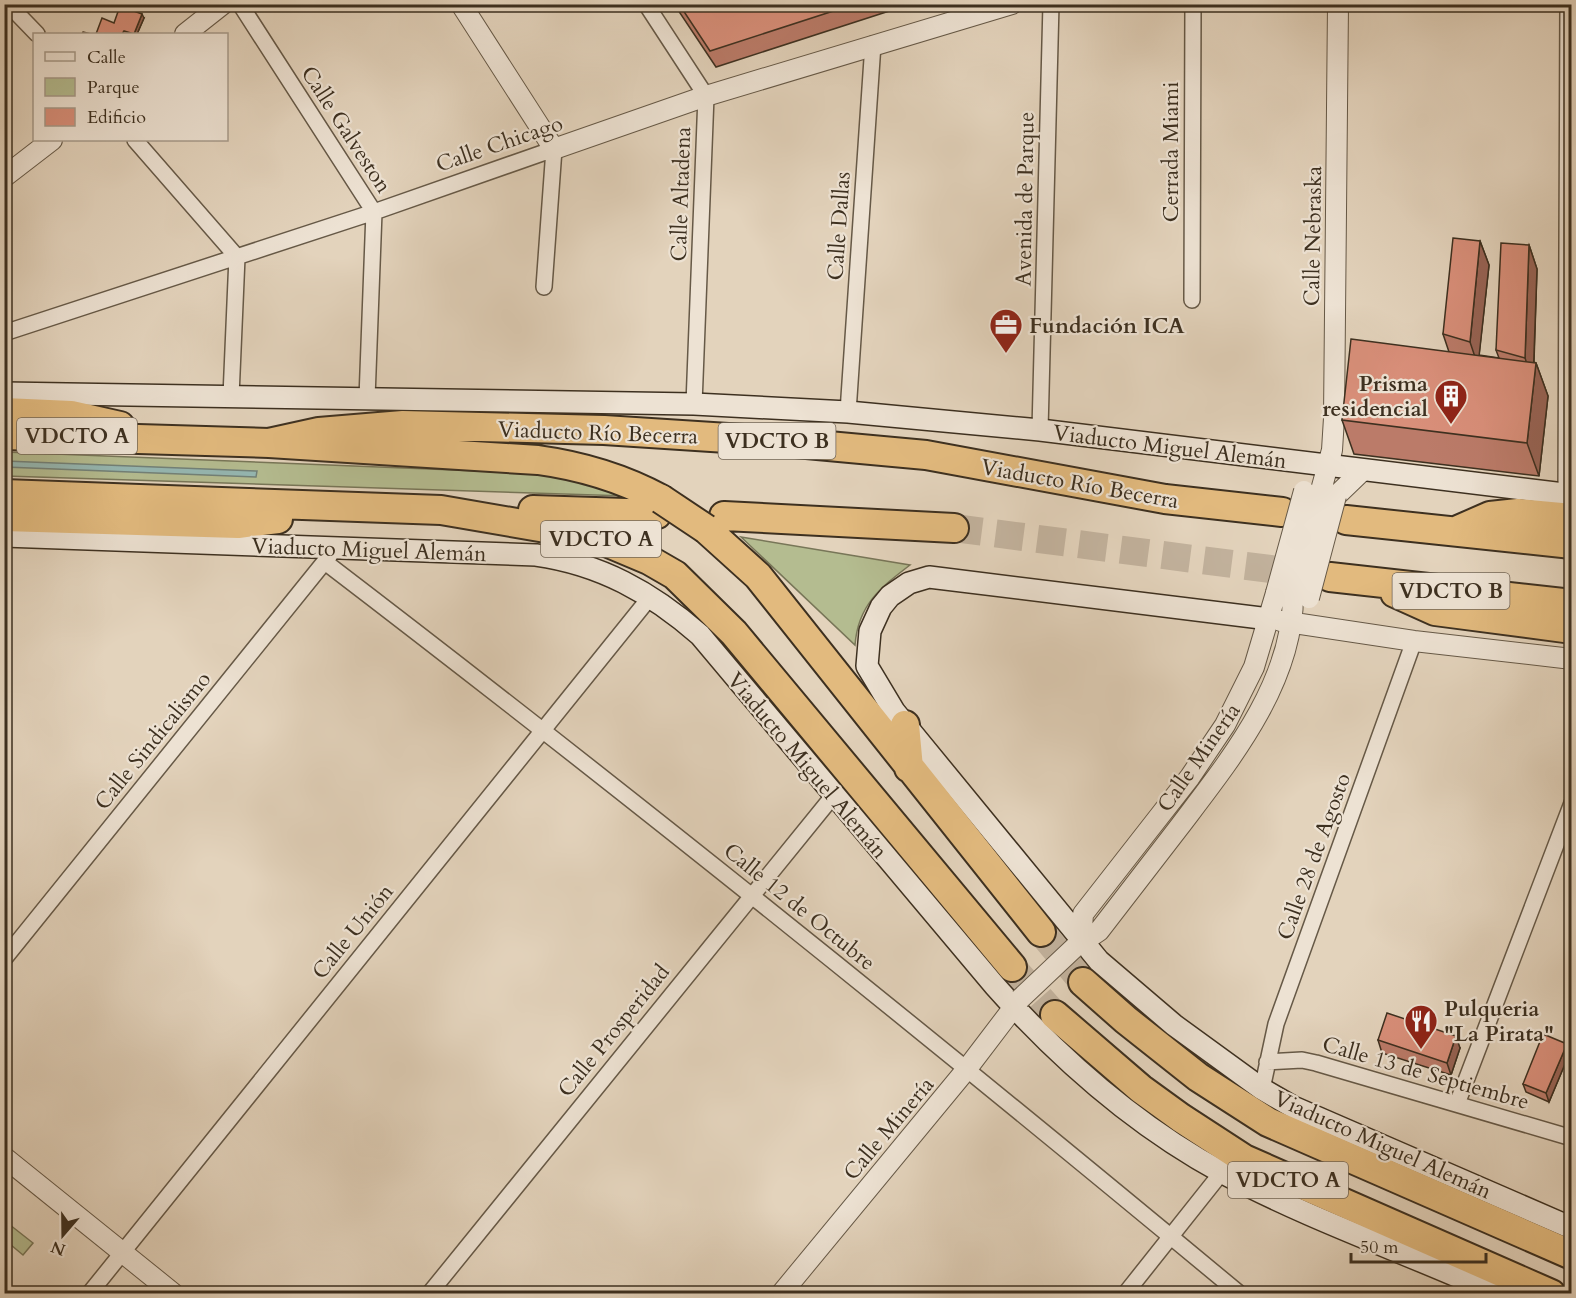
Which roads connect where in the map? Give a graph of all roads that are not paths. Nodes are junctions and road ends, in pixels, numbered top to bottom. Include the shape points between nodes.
1 (8, 4) edge
2 (223, 4) edge
3 (240, 4) edge
4 (461, 4) edge
5 (646, 4) edge
6 (1012, 4) edge
7 (1051, 4) edge
8 (1193, 4) edge
9 (1338, 4) edge
10 (1568, 4) edge
11 (36, 33) edge
12 (186, 33) edge
13 (873, 44) junction
14 (706, 96) junction
15 (51, 141) edge
16 (136, 141) edge
17 (554, 149) junction
18 (4, 177) edge
19 (374, 212) junction
20 (237, 257) junction
21 (544, 287) dead end
22 (1192, 300) dead end
23 (4, 333) edge
24 (1570, 336) edge
25 (4, 393) edge
26 (231, 396) junction
27 (367, 398) junction
28 (694, 404) junction
29 (4, 412) edge
30 (848, 412) junction
31 (1040, 430) junction
32 (4, 435) edge
33 (149, 438) junction
34 (269, 443) junction
35 (1320, 465) junction
36 (1362, 471) junction
37 (4, 494) edge
38 (1326, 500) junction
39 (1570, 503) edge
40 (659, 506) junction
41 (331, 508) junction
42 (441, 510) junction
43 (1282, 512) dead end
44 (4, 517) edge
45 (715, 523) junction
46 (954, 528) tunnel mouth
47 (1454, 532) junction
48 (4, 536) edge
49 (1572, 544) edge
50 (330, 555) junction
51 (1330, 577) tunnel mouth
52 (1369, 581) junction
53 (651, 596) junction
54 (1293, 596) junction
55 (1572, 604) edge
56 (1269, 619) junction
57 (1293, 622) junction
58 (1321, 627) junction
59 (1572, 629) edge
60 (1414, 641) junction
61 (1572, 658) edge
62 (855, 700) junction
63 (900, 718) junction
64 (544, 730) junction
65 (909, 768) junction
66 (833, 796) junction
67 (1572, 803) edge
68 (753, 895) junction
69 (1041, 932) tunnel mouth
70 (1077, 945) junction
71 (4, 959) edge
72 (1012, 967) tunnel mouth
73 (1083, 982) tunnel mouth
74 (1016, 1002) junction
75 (1055, 1015) tunnel mouth
76 (1267, 1062) junction
77 (966, 1070) junction
78 (1262, 1089) junction
79 (1456, 1104) junction
80 (1572, 1138) edge
81 (4, 1157) edge
82 (1222, 1172) junction
83 (1572, 1228) edge
84 (1171, 1236) junction
85 (122, 1252) junction
86 (1572, 1255) edge
87 (1492, 1292) edge
88 (89, 1293) edge
89 (174, 1293) edge
90 (429, 1293) edge
91 (781, 1293) edge
92 (1125, 1293) edge
93 (1240, 1293) edge
94 (1551, 1293) edge

1 - 11 street
2 - 12 street
3 - 19 street, Calle Galveston
4 - 17 street
5 - 14 street, Calle Altadena
6 - 13 street, Calle Chicago
7 - 31 street, Avenida de Parque
8 - 22 street, Cerrada Miami
9 - 35 street, Calle Nebraska via 1334,418
10 - 24 street
13 - 14 street, Calle Chicago
13 - 30 street, Calle Dallas
14 - 17 street, Calle Chicago
14 - 28 street, Calle Altadena
15 - 18 street
16 - 20 street
17 - 19 street, Calle Chicago
17 - 21 street
19 - 20 street, Calle Chicago
19 - 27 street, Calle Galveston
20 - 23 street, Calle Chicago
20 - 26 street
24 - 39 street
25 - 26 main road, Viaducto Miguel Alemán
26 - 27 main road, Viaducto Miguel Alemán
27 - 28 main road, Viaducto Miguel Alemán
28 - 30 main road, Viaducto Miguel Alemán
29 - 33 highway via 91,418
30 - 31 main road, Viaducto Miguel Alemán
31 - 35 main road, Viaducto Miguel Alemán
32 - 33 highway, VDCTO A
33 - 34 highway, VDCTO A
34 - 40 highway, VDCTO A via 574,465 615,477
34 - 43 highway, Viaducto Río Becerra / VDCTO B via 320,432 403,425 604,430 774,441 926,455 1154,498
35 - 36 main road
35 - 38 street, Calle Minería
36 - 38 street
36 - 39 main road
37 - 41 highway, Viaducto Miguel Alemán / VDCTO A
38 - 47 highway
38 - 54 street, Calle Minería, bridge
39 - 47 highway via 1490,516
40 - 42 highway
40 - 45 highway, VDCTO A, bridge
41 - 42 highway, Viaducto Miguel Alemán / VDCTO A
41 - 44 highway via 238,524
42 - 72 highway, Viaducto Miguel Alemán / VDCTO A via 592,536 675,575 734,633
45 - 46 highway
45 - 62 highway, VDCTO A
47 - 49 highway
48 - 50 main road, Viaducto Miguel Alemán
50 - 53 main road, Viaducto Miguel Alemán via 554,558 615,576
50 - 64 street, Calle 12 de Octubre
50 - 71 street, Calle Sindicalismo
51 - 52 highway, VDCTO B
52 - 55 highway, VDCTO B
52 - 59 highway via 1435,610
53 - 64 street, Calle Unión
53 - 66 main road, Viaducto Miguel Alemán via 700,635
54 - 56 street, Calle Minería
54 - 57 street, Calle Minería
54 - 58 street
56 - 57 street
56 - 63 main road, Viaducto Miguel Alemán via 940,577 919,579 899,589 881,607 867,644 867,666
56 - 70 street, Calle Minería via 1254,667 1225,724 1190,777 1083,914
57 - 58 street
57 - 70 street, Calle Minería via 1270,687 1245,739 1099,931
58 - 60 street
60 - 61 street
60 - 76 street, Calle 28 de Agosto via 1276,1024
62 - 63 highway
62 - 65 highway, VDCTO A
63 - 65 highway
63 - 70 main road, Viaducto Miguel Alemán
64 - 68 street, Calle 12 de Octubre
64 - 85 street, Calle Unión
65 - 69 highway, VDCTO A
66 - 68 street, Calle Prosperidad
66 - 74 main road, Viaducto Miguel Alemán
67 - 79 street
68 - 77 street, Calle 12 de Octubre
68 - 90 street, Calle Prosperidad
70 - 74 street, Calle Minería, bridge
70 - 78 main road, Viaducto Miguel Alemán via 1174,1025
73 - 86 highway, Viaducto Miguel Alemán / VDCTO A via 1198,1077 1268,1122
74 - 77 street, Calle Minería
74 - 82 main road, Viaducto Miguel Alemán via 1081,1073
75 - 94 highway, VDCTO A via 1141,1089 1244,1159
76 - 78 street, Calle 28 de Agosto
76 - 79 street, Calle 13 de Septiembre via 1302,1060
77 - 84 street, Calle 12 de Octubre
77 - 91 street, Calle Minería
78 - 83 main road, Viaducto Miguel Alemán via 1293,1107
79 - 80 street, Calle 13 de Septiembre
81 - 85 street
82 - 84 street
82 - 87 main road, Viaducto Miguel Alemán
84 - 92 street
84 - 93 street, Calle 12 de Octubre
85 - 88 street, Calle Unión
85 - 89 street

